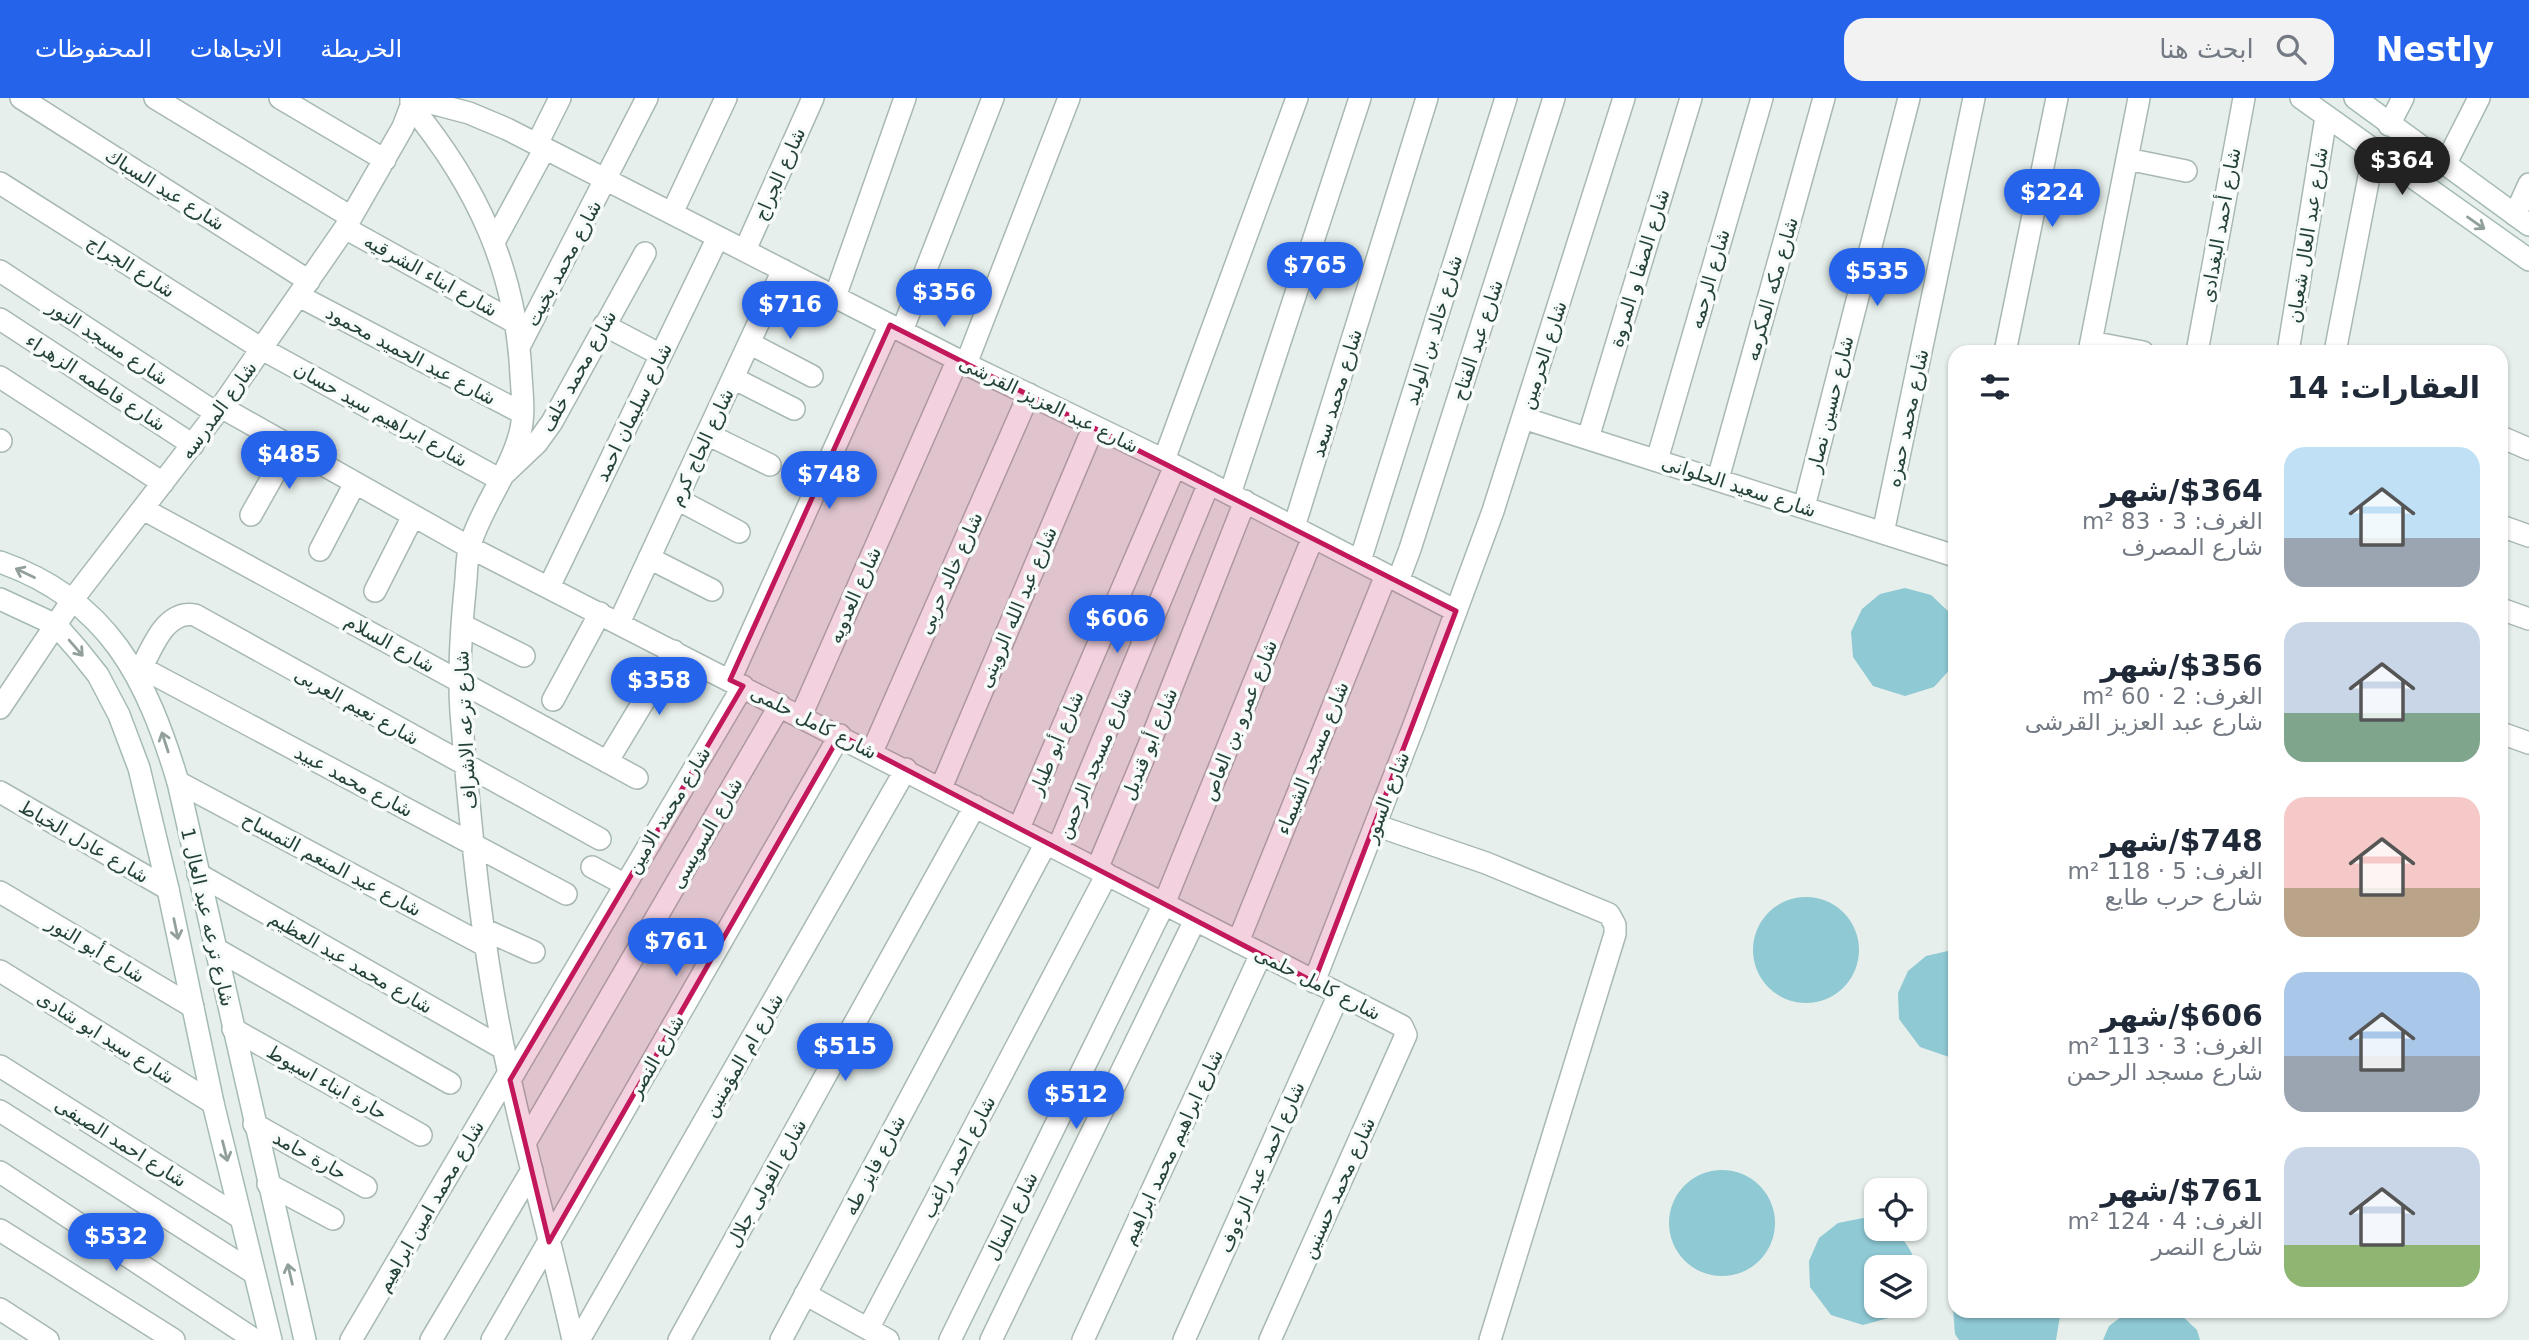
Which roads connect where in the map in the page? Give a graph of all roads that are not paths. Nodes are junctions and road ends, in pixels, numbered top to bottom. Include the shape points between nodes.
1 (21, 98) edge
2 (155, 98) edge
3 (280, 98) edge
4 (560, 98) edge
5 (647, 98) edge
6 (726, 98) edge
7 (813, 98) edge
8 (905, 98) edge
9 (993, 98) edge
10 (1069, 98) edge
11 (1297, 98) edge
12 (1360, 98) edge
13 (1427, 98) edge
14 (1506, 98) edge
15 (1554, 98) edge
16 (1624, 98) edge
17 (1691, 98) edge
18 (1762, 98) edge
19 (1824, 98) edge
20 (1909, 98) edge
21 (1974, 98) edge
22 (2057, 98) edge
23 (2139, 98) edge
24 (2244, 98) edge
25 (2301, 98) edge
26 (2355, 98) edge
27 (2403, 98) edge
28 (2479, 98) edge
29 (411, 101) edge
30 (473, 106) edge
31 (2326, 117) junction
32 (2389, 125) junction
33 (541, 146) junction
34 (2374, 151) junction
35 (2127, 159) junction
36 (385, 160) junction
37 (2445, 164) junction
38 (2186, 171) dead end
39 (607, 180) junction
40 (0, 183) edge
41 (2529, 184) edge
42 (671, 213) junction
43 (2522, 220) edge
44 (348, 222) junction
45 (718, 237) junction
46 (494, 242) junction
47 (745, 250) junction
48 (645, 253) dead end
49 (2529, 260) edge
50 (783, 270) junction
51 (0, 271) edge
52 (304, 288) junction
53 (835, 297) junction
54 (0, 319) edge
55 (516, 323) junction
56 (604, 325) junction
57 (896, 328) junction
58 (749, 343) junction
59 (520, 345) junction
60 (2006, 345) edge
61 (2090, 345) edge
62 (2198, 345) edge
63 (2289, 345) edge
64 (2336, 345) edge
65 (262, 349) junction
66 (661, 355) junction
67 (962, 362) junction
68 (812, 376) dead end
69 (0, 377) edge
70 (733, 378) junction
71 (1029, 394) junction
72 (794, 409) dead end
73 (219, 410) junction
74 (522, 414) junction
75 (1523, 418) junction
76 (1094, 425) junction
77 (707, 434) junction
78 (1588, 438) junction
79 (2508, 440) edge
80 (193, 444) junction
81 (290, 446) junction
82 (2529, 449) edge
83 (1657, 460) junction
84 (1170, 463) junction
85 (770, 465) dead end
86 (499, 479) junction
87 (1718, 479) junction
88 (1209, 482) junction
89 (163, 483) junction
90 (355, 483) junction
91 (1237, 498) junction
92 (677, 499) junction
93 (1804, 507) junction
94 (143, 509) junction
95 (251, 515) dead end
96 (413, 516) junction
97 (1294, 527) junction
98 (2508, 528) edge
99 (739, 532) dead end
100 (1883, 533) junction
101 (2529, 536) edge
102 (1313, 537) junction
103 (469, 547) junction
104 (320, 550) dead end
105 (1948, 554) edge
106 (649, 558) junction
107 (1360, 561) junction
108 (0, 562) edge
109 (1392, 578) junction
110 (549, 587) junction
111 (712, 590) dead end
112 (375, 591) dead end
113 (0, 599) edge
114 (73, 599) junction
115 (1457, 611) junction
116 (2508, 612) edge
117 (600, 613) junction
118 (2529, 619) edge
119 (619, 623) junction
120 (56, 625) junction
121 (462, 625) junction
122 (674, 651) junction
123 (524, 656) dead end
124 (140, 672) junction
125 (459, 681) junction
126 (736, 683) junction
127 (553, 700) dead end
128 (780, 705) junction
129 (0, 708) edge
130 (801, 716) junction
131 (840, 735) junction
132 (2508, 736) edge
133 (2529, 743) edge
134 (872, 752) junction
135 (607, 762) junction
136 (466, 767) junction
137 (906, 769) junction
138 (637, 778) dead end
139 (178, 782) junction
140 (941, 788) junction
141 (0, 792) edge
142 (975, 806) junction
143 (1375, 825) junction
144 (1019, 828) junction
145 (600, 839) dead end
146 (472, 844) junction
147 (1052, 846) junction
148 (592, 867) dead end
149 (1102, 871) junction
150 (198, 874) junction
151 (624, 884) junction
152 (168, 889) junction
153 (0, 892) edge
154 (566, 894) dead end
155 (1164, 904) junction
156 (1195, 920) junction
157 (485, 937) junction
158 (1238, 942) junction
159 (216, 949) junction
160 (534, 952) dead end
161 (1261, 954) junction
162 (0, 971) edge
163 (1314, 982) junction
164 (1339, 994) junction
165 (192, 1007) junction
166 (233, 1029) junction
167 (1406, 1035) joint
168 (505, 1049) junction
169 (0, 1066) edge
170 (509, 1076) junction
171 (450, 1083) dead end
172 (213, 1103) junction
173 (0, 1111) edge
174 (254, 1124) junction
175 (421, 1135) dead end
176 (525, 1143) junction
177 (532, 1170) junction
178 (0, 1172) edge
179 (268, 1184) junction
180 (366, 1187) dead end
181 (241, 1218) junction
182 (333, 1219) dead end
183 (0, 1230) edge
184 (549, 1242) junction
185 (254, 1273) junction
186 (805, 1294) junction
187 (0, 1309) edge
188 (874, 1335) edge
189 (48, 1340) edge
190 (174, 1340) edge
191 (255, 1340) edge
192 (271, 1340) edge
193 (305, 1340) edge
194 (351, 1340) edge
195 (431, 1340) edge
196 (492, 1340) edge
197 (573, 1340) edge
198 (579, 1340) edge
199 (679, 1340) edge
200 (781, 1340) edge
201 (950, 1340) edge
202 (991, 1340) edge
203 (1083, 1340) edge
204 (1184, 1340) edge
205 (1270, 1340) edge
206 (1490, 1340) edge

1 - 52 street, شارع عيد السباك
2 - 44 street, شارع ابناء الشرقيه
3 - 36 street
4 - 33 street
5 - 39 street, شارع محمد بخيت
6 - 42 street
7 - 47 street, شارع الجراج
8 - 53 street
9 - 57 street, شارع محمد الامين
10 - 67 street, شارع العدويه
11 - 84 street, شارع أبو طيار
12 - 91 street, شارع أبو قنديل
13 - 97 street, شارع محمد سعد
14 - 107 street, شارع خالد بن الوليد
15 - 109 street, شارع عبد الفتاح via 1414,537
16 - 75 street, شارع الحرمين
17 - 78 street, شارع الصفا و المروة
18 - 83 street, شارع الرحمه
19 - 87 street, شارع مكه المكرمه
20 - 93 street, شارع حسين نصار
21 - 100 street, شارع محمد حمزه
22 - 60 street
23 - 35 street
24 - 62 street, شارع أحمد البغدادى
25 - 31 street
26 - 32 street
27 - 32 street
28 - 37 street
29 - 30 street, شارع عبد العزيز القرشى
29 - 36 street, شارع المدرسه
29 - 46 street, شارع ترعه الاشراف via 459,169
30 - 33 street, شارع عبد العزيز القرشى
31 - 34 street
31 - 63 street, شارع عبد العال شعبان
32 - 37 street
33 - 39 street, شارع عبد العزيز القرشى
33 - 46 street
34 -> 49 street
34 - 64 street
35 - 38 street
35 - 61 street
36 - 44 street, شارع المدرسه
37 - 43 street
39 - 42 street, شارع عبد العزيز القرشى
39 - 59 street, شارع محمد بخيت
40 - 65 street, شارع الجراج
41 - 43 street
42 - 45 street, شارع عبد العزيز القرشى
44 - 52 street, شارع المدرسه
44 - 55 street, شارع ابناء الشرقيه
45 - 47 street, شارع عبد العزيز القرشى
45 - 66 street, شارع سليمان احمد
46 - 55 street, شارع ترعه الاشراف
47 - 50 street, شارع عبد العزيز القرشى
48 - 56 street, شارع محمد خلف
50 - 53 street, شارع عبد العزيز القرشى
50 - 58 street, شارع الحاج كرم
51 - 73 street, شارع مسجد النور
52 - 65 street, شارع المدرسه
52 - 74 street, شارع عبد الحميد محمود
53 - 57 street, شارع عبد العزيز القرشى
54 - 80 street, شارع فاطمه الزهراء
55 - 59 street, شارع ترعه الاشراف
56 - 66 street
56 - 86 street, شارع محمد خلف via 552,422 528,453
57 - 67 street, شارع عبد العزيز القرشى
57 - 126 street, شارع محمد الامين
58 - 68 street
58 - 70 street, شارع الحاج كرم
59 - 74 street, شارع ترعه الاشراف
65 - 73 street, شارع المدرسه
65 - 86 street, شارع ابراهيم سيد حسان
66 - 110 street, شارع سليمان احمد
67 - 71 street, شارع عبد العزيز القرشى
67 - 130 street, شارع العدويه
69 - 89 street
70 - 72 street
70 - 77 street, شارع الحاج كرم
71 - 76 street, شارع عبد العزيز القرشى
71 - 134 street, شارع خالد حربى
73 - 80 street, شارع المدرسه
73 - 81 street, شارع كامل حلمى
74 - 86 street, شارع ترعه الاشراف via 521,431
75 - 78 street, شارع سعيد الحلوانى
75 - 115 street, شارع الحرمين
76 - 84 street, شارع عبد العزيز القرشى
76 - 140 street, شارع عبد الله الروينى
77 - 85 street
77 - 92 street, شارع الحاج كرم
78 - 83 street, شارع سعيد الحلوانى
79 - 82 street
80 - 89 street, شارع المدرسه
81 - 90 street, شارع كامل حلمى
81 - 95 street
83 - 87 street, شارع سعيد الحلوانى
84 - 88 street, شارع عبد العزيز القرشى
84 - 144 street, شارع أبو طيار
86 - 103 street, شارع ترعه الاشراف
87 - 93 street, شارع سعيد الحلوانى
88 - 91 street, شارع عبد العزيز القرشى
88 - 147 street, شارع مسجد الرحمن
89 - 94 street, شارع المدرسه
90 - 96 street, شارع كامل حلمى
90 - 104 street
91 - 97 street, شارع عبد العزيز القرشى
91 - 149 street, شارع أبو قنديل
92 - 99 street
92 - 106 street, شارع الحاج كرم
93 - 100 street, شارع سعيد الحلوانى
94 - 114 street, شارع المدرسه
94 - 125 street, شارع السلام
96 - 103 street, شارع كامل حلمى
96 - 112 street
97 - 102 street, شارع عبد العزيز القرشى
98 - 101 street
100 - 105 street, شارع سعيد الحلوانى
102 - 107 street, شارع عبد العزيز القرشى
102 - 155 street, شارع عمرو بن العاص
103 - 110 street, شارع كامل حلمى
103 - 121 street, شارع ترعه الاشراف
106 - 111 street
106 - 119 street, شارع الحاج كرم
107 - 109 street, شارع عبد العزيز القرشى
114 -> 108 street, شارع ترعه عبد العال 1
109 - 115 street, شارع عبد العزيز القرشى
109 - 158 street, شارع مسجد الشيماء
110 - 117 street, شارع كامل حلمى
113 - 120 street, شارع ترعه عبد العال 1
114 - 120 street, شارع المدرسه
114 - 124 street, شارع ترعه عبد العال 1
115 - 143 street, شارع السور
116 - 118 street
117 - 119 street, شارع كامل حلمى
117 - 127 street
119 - 122 street, شارع كامل حلمى
120 - 129 street, شارع المدرسه
120 -> 152 street, شارع ترعه عبد العال 1 via 98,675 119,715 139,768
121 - 123 street
121 - 125 street, شارع ترعه الاشراف
122 - 126 street, شارع كامل حلمى
122 - 135 street
124 - 136 street, شارع نعيم العربى via 167,623 176,616 195,615
139 -> 124 street, شارع ترعه عبد العال 1
124 - 146 street, شارع محمد عبيد
125 - 135 street, شارع السلام
125 - 136 street, شارع ترعه الاشراف
126 - 128 street, شارع كامل حلمى
126 - 151 street, شارع محمد الامين
128 - 130 street, شارع كامل حلمى
128 - 176 street, شارع السويسى
130 - 131 street, شارع كامل حلمى
131 - 134 street, شارع كامل حلمى
131 - 184 street, شارع النصر
132 - 133 street
134 - 137 street, شارع كامل حلمى
135 - 138 street, شارع السلام
136 - 145 street, شارع نعيم العربى
136 - 146 street, شارع ترعه الاشراف
137 - 140 street, شارع كامل حلمى
137 - 198 street, شارع ام المؤمنين
139 - 150 street, شارع ترعه عبد العال 1
139 - 157 street, شارع عبد المنعم التمساح
140 - 142 street, شارع كامل حلمى
141 - 152 street, شارع عادل الخياط
142 - 144 street, شارع كامل حلمى
142 - 199 street, شارع الفولى جلال
143 - 163 street, شارع السور
143 - 206 street via 1609,914 1615,925
144 - 147 street, شارع كامل حلمى
146 - 154 street, شارع محمد عبيد
146 - 157 street, شارع ترعه الاشراف
147 - 149 street, شارع كامل حلمى
147 - 186 street, شارع فايز طه
148 - 151 street
149 - 155 street, شارع كامل حلمى
149 - 188 street, شارع احمد راغب
150 - 159 street, شارع ترعه عبد العال 1
150 - 168 street, شارع محمد عبد العظيم
151 - 170 street, شارع محمد الامين
152 -> 165 street, شارع ترعه عبد العال 1
153 - 165 street, شارع أبو النور
155 - 156 street, شارع كامل حلمى
155 - 201 street, شارع المنال
156 - 158 street, شارع كامل حلمى
156 - 202 street
157 - 160 street, شارع عبد المنعم التمساح
157 - 168 street, شارع ترعه الاشراف
158 - 161 street, شارع كامل حلمى
159 - 166 street, شارع ترعه عبد العال 1
159 - 171 street
161 - 163 street, شارع كامل حلمى
161 - 203 street, شارع ابراهيم محمد ابراهيم
162 - 172 street, شارع سيد ابو شادى
163 - 164 street, شارع كامل حلمى
164 - 167 street, شارع كامل حلمى via 1398,1023
164 - 204 street, شارع احمد عبد الرءوف
165 - 172 street, شارع ترعه عبد العال 1
166 - 174 street, شارع ترعه عبد العال 1
166 - 175 street, حارة ابناء اسيوط
167 - 205 street, شارع محمد حسنين
168 - 170 street, شارع ترعه الاشراف
169 - 181 street, شارع احمد الصيفى
170 - 176 street, شارع ترعه الاشراف
170 - 194 street, شارع محمد امين ابراهيم
172 -> 181 street, شارع ترعه عبد العال 1
173 - 185 street
174 - 179 street, شارع ترعه عبد العال 1
174 - 180 street, حارة حامد
176 - 177 street, شارع ترعه الاشراف
177 - 184 street, شارع ترعه الاشراف
177 - 195 street
178 - 191 street
179 - 182 street
193 -> 179 street, شارع ترعه عبد العال 1
181 - 185 street, شارع ترعه عبد العال 1
183 - 190 street
184 - 196 street, شارع النصر
184 - 197 street, شارع ترعه الاشراف
185 - 192 street, شارع ترعه عبد العال 1
186 - 188 street
186 - 200 street, شارع فايز طه
187 - 189 street

